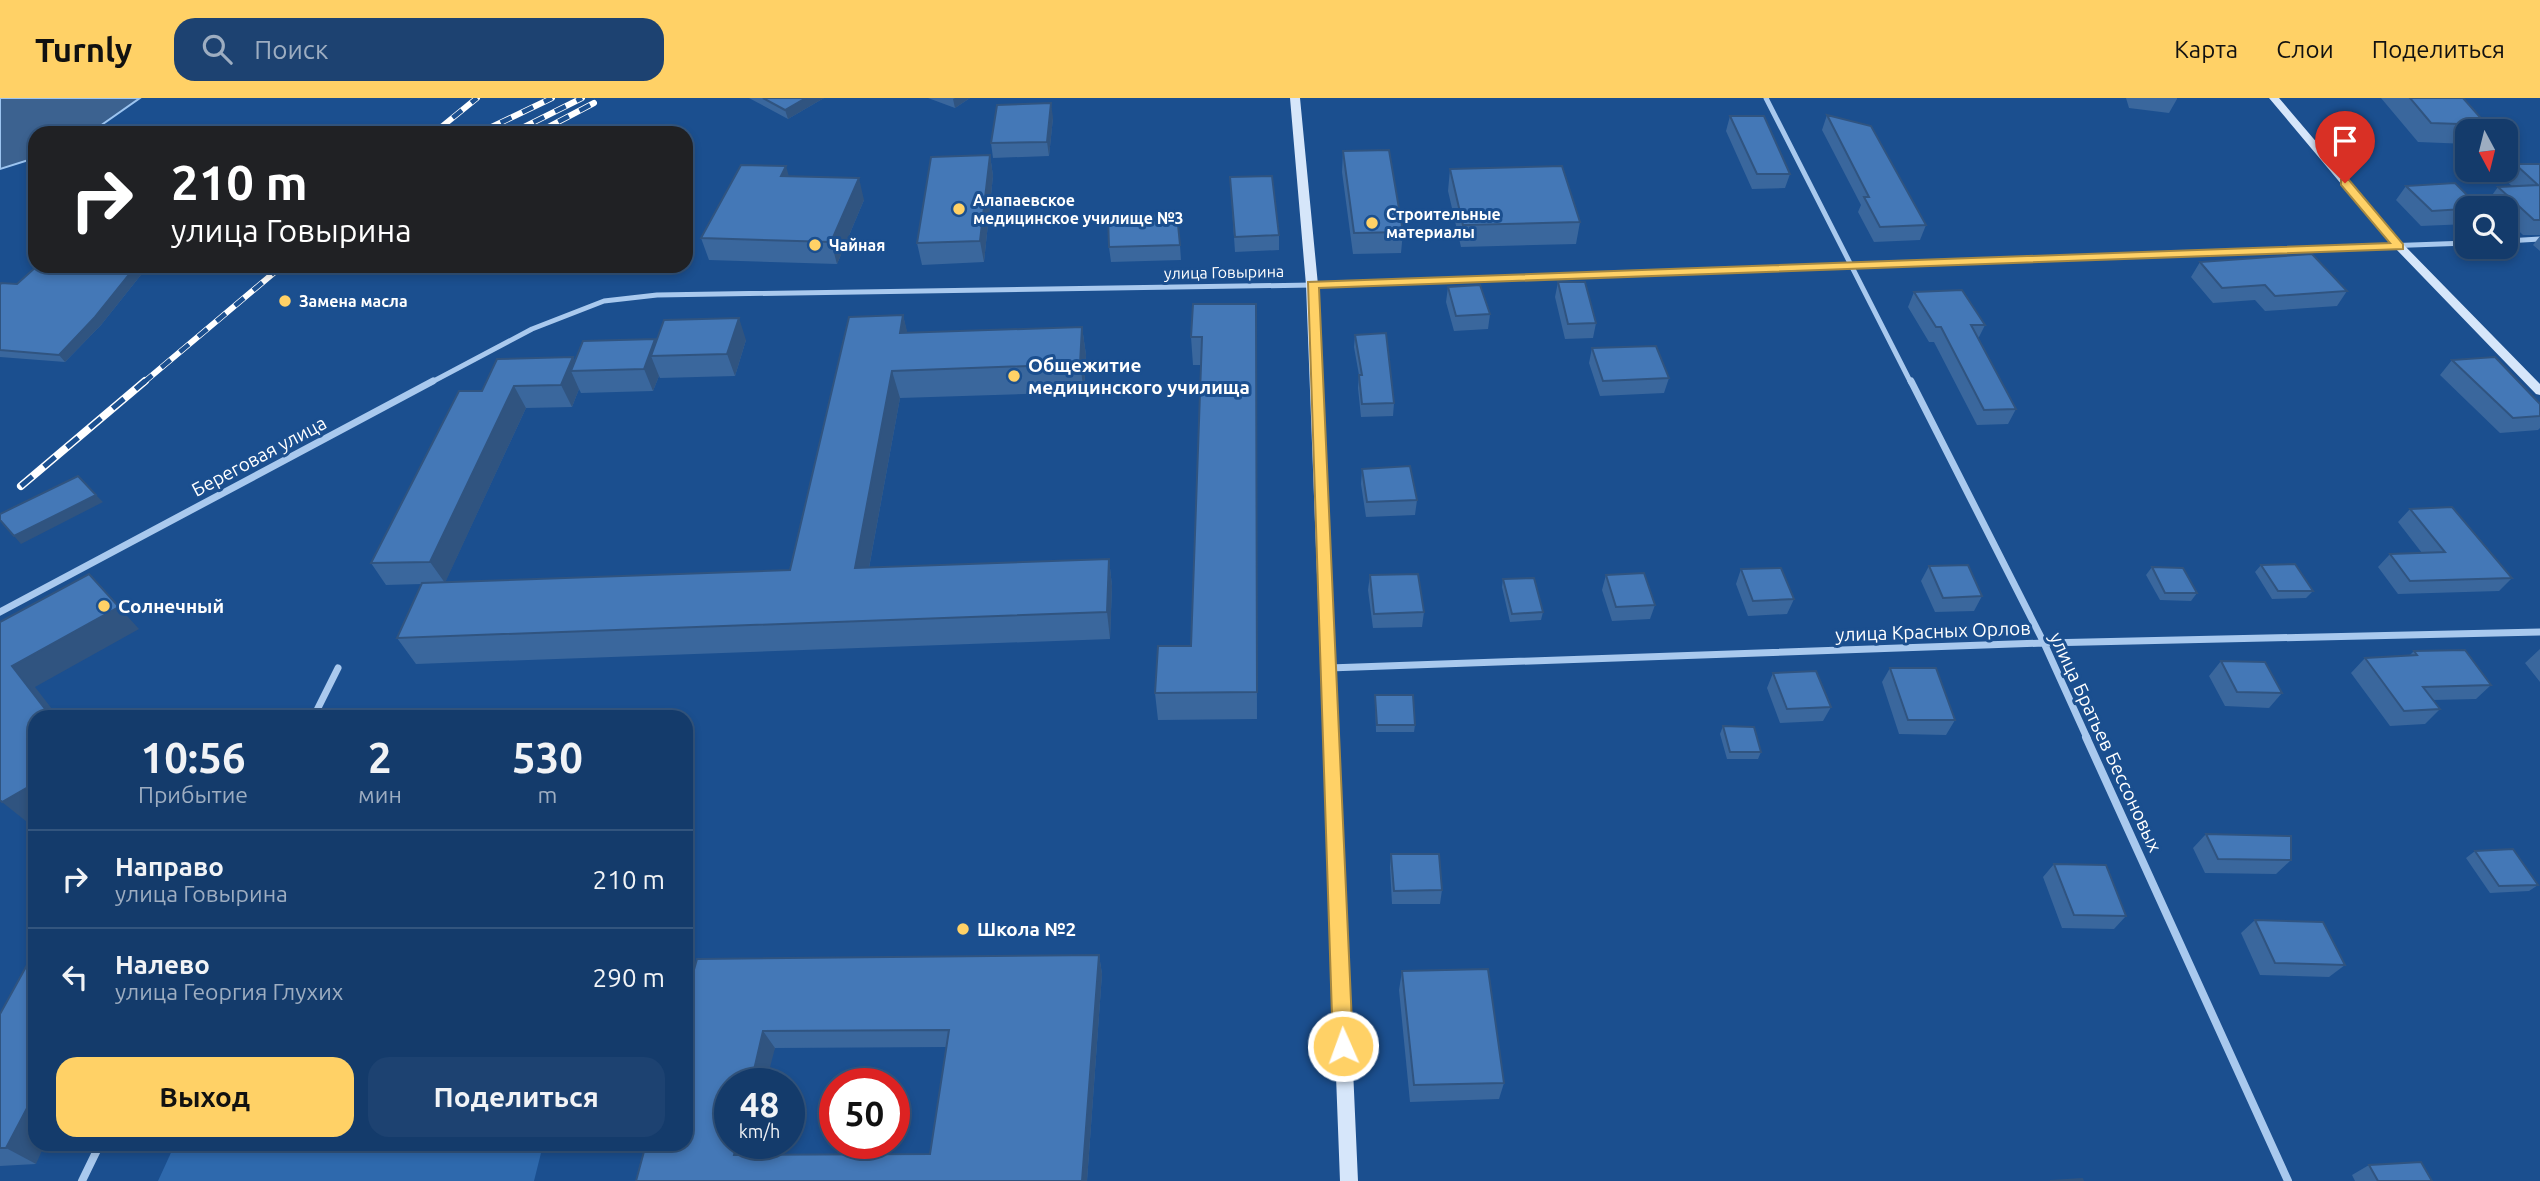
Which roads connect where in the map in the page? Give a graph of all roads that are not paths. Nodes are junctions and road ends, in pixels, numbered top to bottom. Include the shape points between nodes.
1 (1295, 98) edge
2 (1766, 98) edge
3 (2274, 98) edge
4 (2540, 239) edge
5 (2518, 240) edge
6 (2455, 244) edge
7 (2399, 246) junction
8 (1852, 265) junction
9 (1312, 285) junction
10 (532, 329) joint
11 (2540, 391) edge
12 (0, 612) edge
13 (2540, 632) edge
14 (2044, 643) junction
15 (338, 668) dead end
16 (1328, 668) junction
17 (317, 710) edge
18 (97, 1151) edge
19 (82, 1181) edge
20 (1349, 1181) edge
21 (2288, 1181) edge

1 - 9 main road
2 - 8 street, улица Братьев Бессоновых
3 - 7 main road
4 - 5 street
6 - 7 street, улица Говырина
7 - 8 street, улица Говырина
7 - 11 main road
8 - 9 street, улица Говырина
8 - 14 street, улица Братьев Бессоновых
9 - 10 street, улица Говырина via 657,295 604,301
9 - 16 main road
10 - 12 street, Береговая улица
13 - 14 street, улица Красных Орлов
14 - 16 street, улица Красных Орлов
14 - 21 street, улица Братьев Бессоновых
15 - 17 street
16 - 20 main road
18 - 19 street

